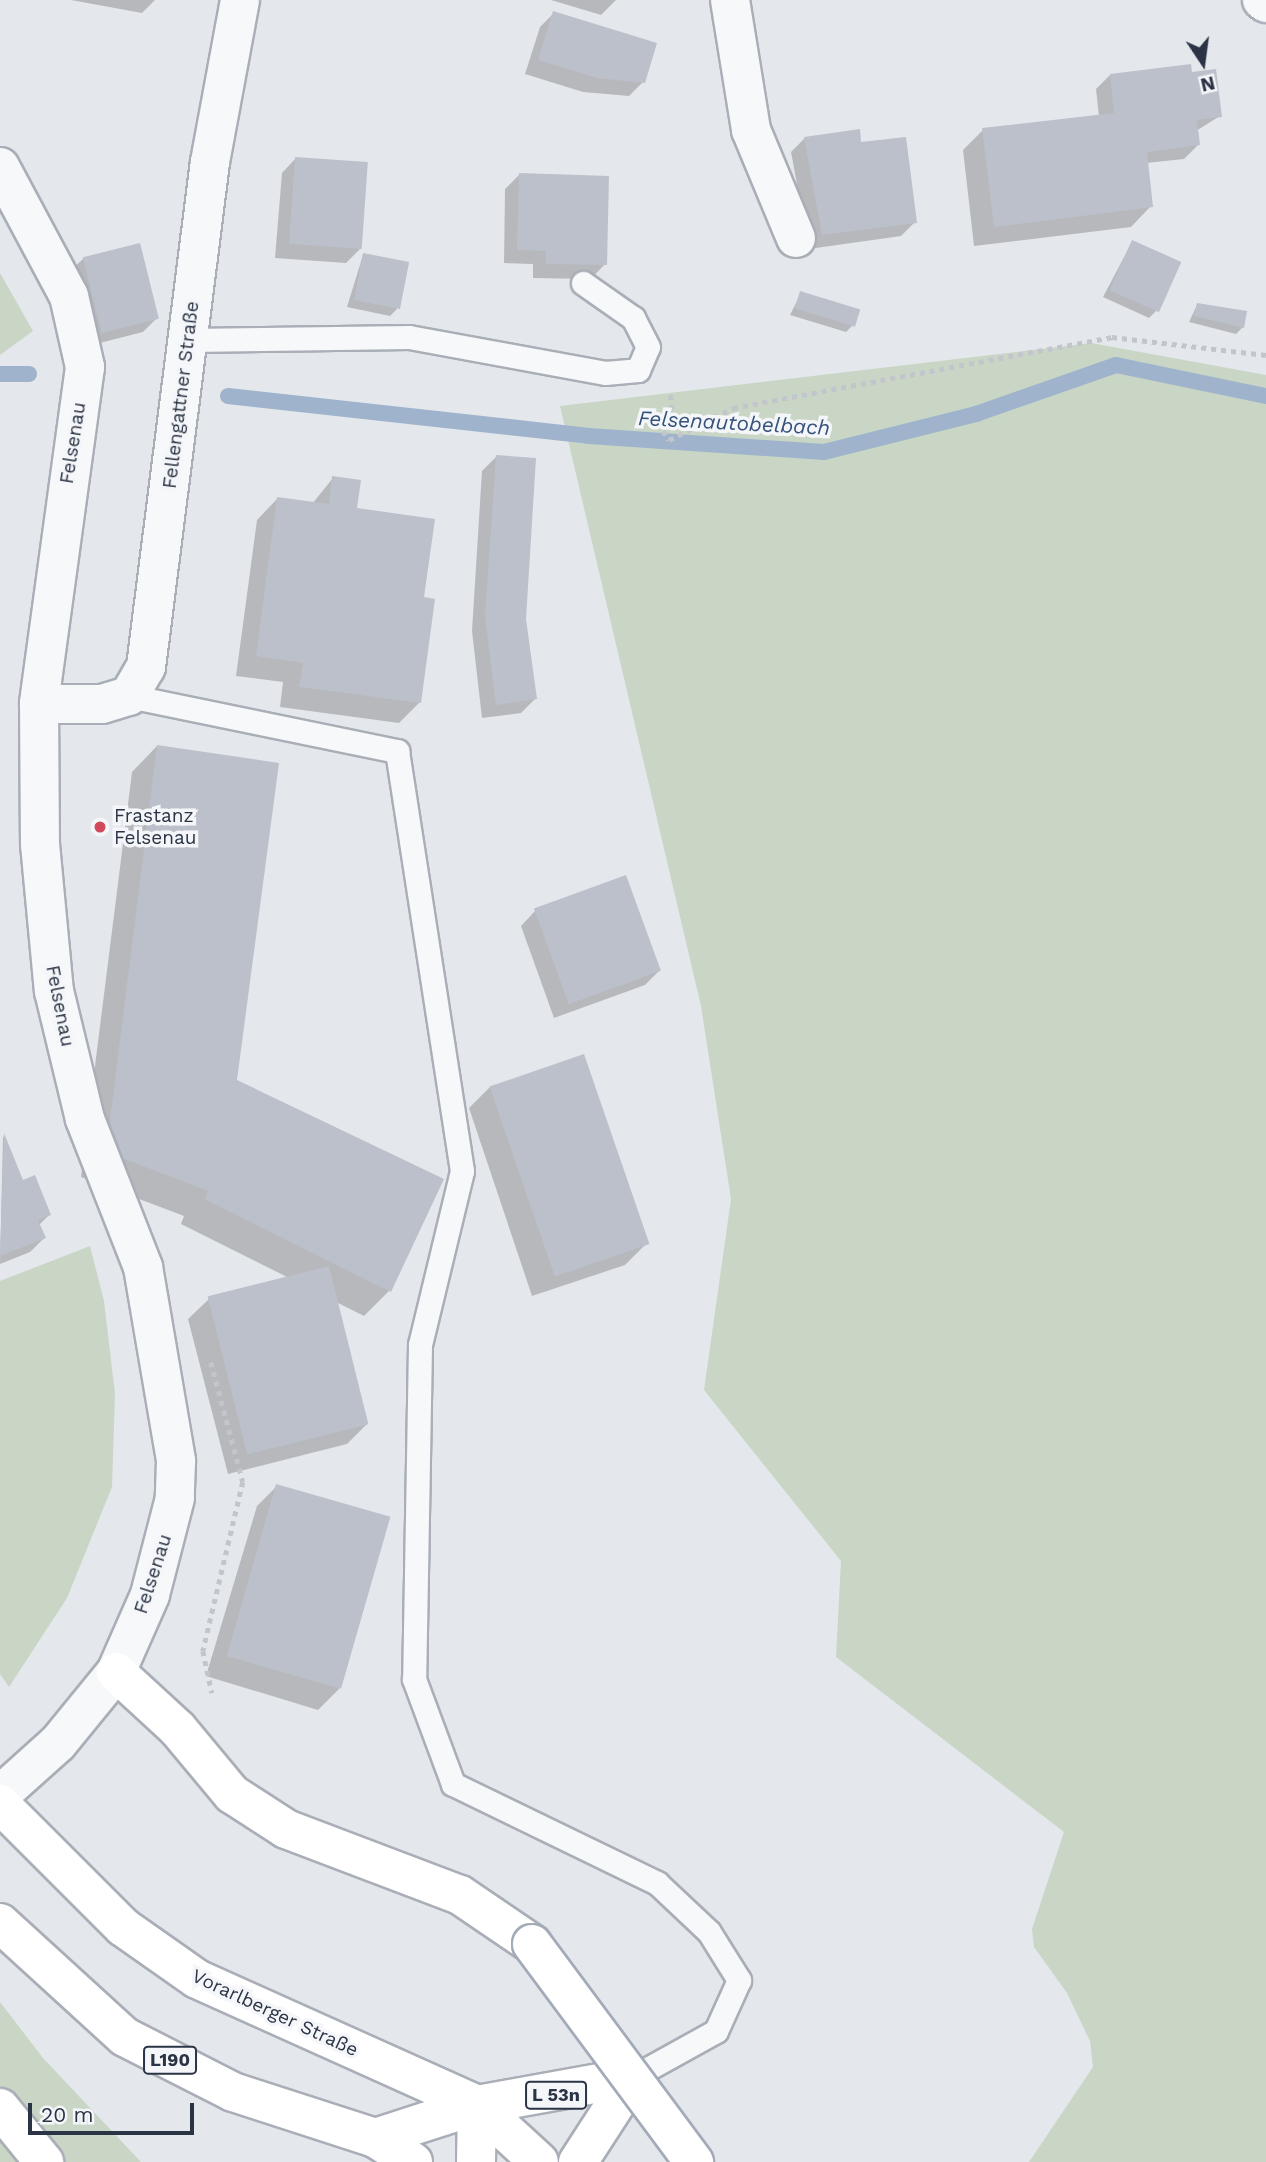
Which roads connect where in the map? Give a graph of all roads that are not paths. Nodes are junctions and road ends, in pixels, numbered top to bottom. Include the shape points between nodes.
1 (240, 0) edge
2 (730, 0) edge
3 (0, 167) edge
4 (796, 237) dead end
5 (583, 283) dead end
6 (189, 340) junction
7 (129, 696) junction
8 (39, 704) junction
9 (109, 1682) junction
10 (0, 1795) edge
11 (0, 1804) edge
12 (0, 1923) edge
13 (633, 2077) junction
14 (477, 2105) junction
15 (0, 2108) edge
16 (375, 2138) junction
17 (44, 2162) edge
18 (413, 2162) edge
19 (475, 2162) edge
20 (540, 2162) edge
21 (578, 2162) edge
22 (694, 2162) edge

1 - 6 street, Fellengattner Straße via 210,162
2 - 4 street via 751,130
3 - 8 street, Felsenau via 69,296 85,367
5 - 6 lane via 633,318 648,348 638,370 605,373 409,337
6 - 7 street, Fellengattner Straße via 146,667
7 - 8 street via 102,704
7 - 13 lane via 397,751 462,1171 420,1345 414,1679 453,1784 657,1883 709,1932 739,1980 716,2031
8 - 9 street, Felsenau via 40,844 54,991 85,1119 143,1267 176,1461 175,1498 150,1595
9 - 10 street, Felsenau
9 - 22 main road, bridge via 177,1728 232,1794 286,1829 460,1895 532,1944
11 - 14 main road, Vorarlberger Straße via 123,1927 197,1979
12 - 16 main road, L190 via 125,2037 266,2106
13 - 14 main road, L 53n
13 - 21 main road, L 53n
14 - 16 main road, L 53n
14 - 19 main road
14 - 20 main road, Vorarlberger Straße
15 - 17 main road
16 - 18 main road, L190

